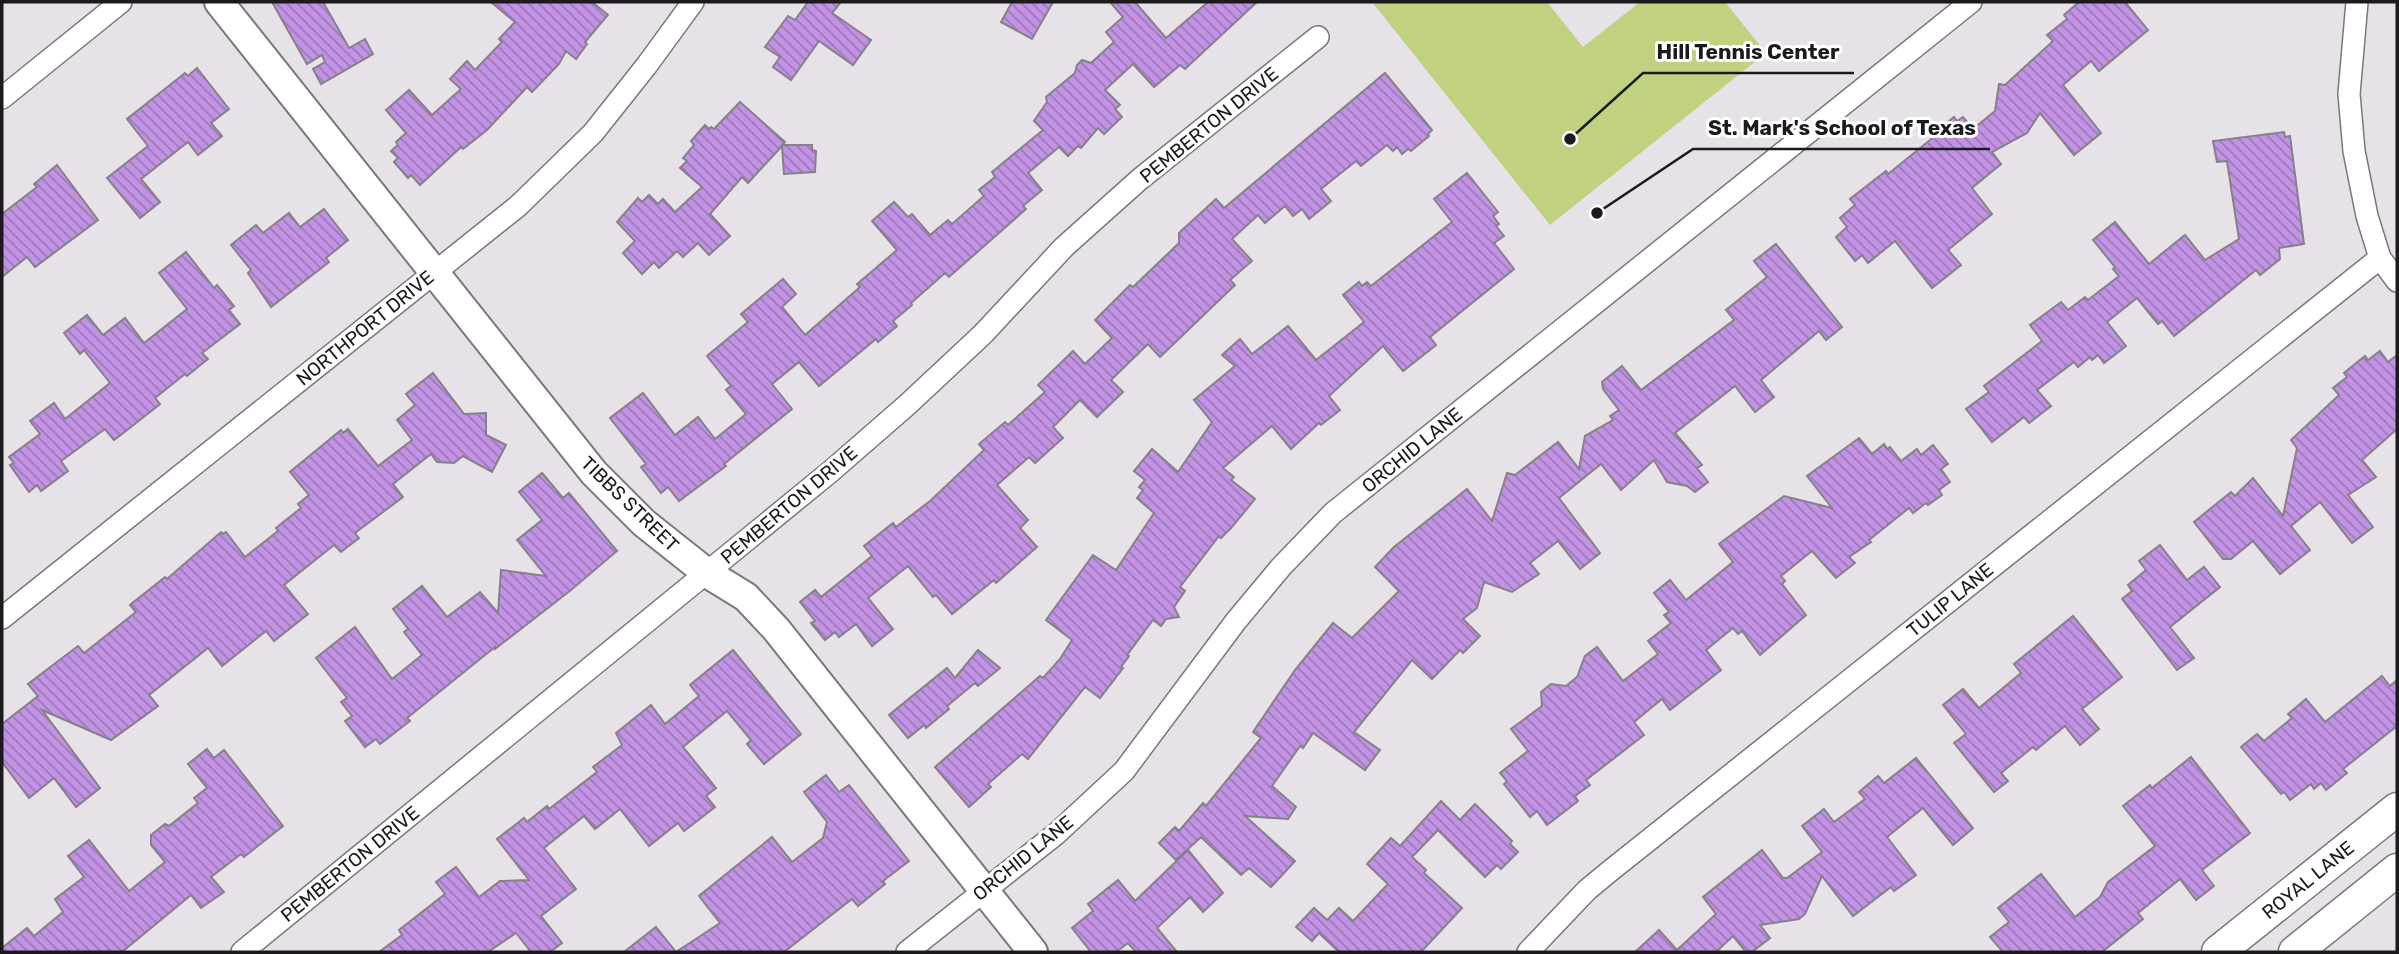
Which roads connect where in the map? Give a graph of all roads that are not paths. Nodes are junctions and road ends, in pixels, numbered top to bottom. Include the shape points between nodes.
1 (121, 2) edge
2 (219, 2) edge
3 (693, 2) edge
4 (1971, 2) edge
5 (2357, 2) edge
6 (1318, 37) dead end
7 (2, 98) edge
8 (2380, 258) junction
9 (435, 272) junction
10 (2397, 281) edge
11 (707, 573) junction
12 (2, 618) edge
13 (2397, 809) edge
14 (2397, 870) edge
15 (984, 891) junction
16 (242, 952) edge
17 (907, 952) edge
18 (1034, 952) edge
19 (1528, 952) edge
20 (2218, 952) edge
21 (2295, 952) edge

1 - 7 street
2 - 9 street, TIBBS STREET
3 - 9 street, NORTHPORT DRIVE via 593,133 518,206
4 - 15 street, ORCHID LANE via 1333,513 1236,621 1124,771 1056,834
5 - 8 street via 2349,94 2354,152
6 - 11 street, PEMBERTON DRIVE via 1140,180 1064,247 983,334 907,405
8 - 10 street
8 - 19 street, TULIP LANE via 1610,871
9 - 11 street, TIBBS STREET via 594,473 644,523
9 - 12 street, NORTHPORT DRIVE
11 - 15 street, TIBBS STREET via 746,597 776,629
11 - 16 street, PEMBERTON DRIVE
13 - 20 main road, ROYAL LANE
14 - 21 main road
15 - 17 street, ORCHID LANE
15 - 18 street, TIBBS STREET

